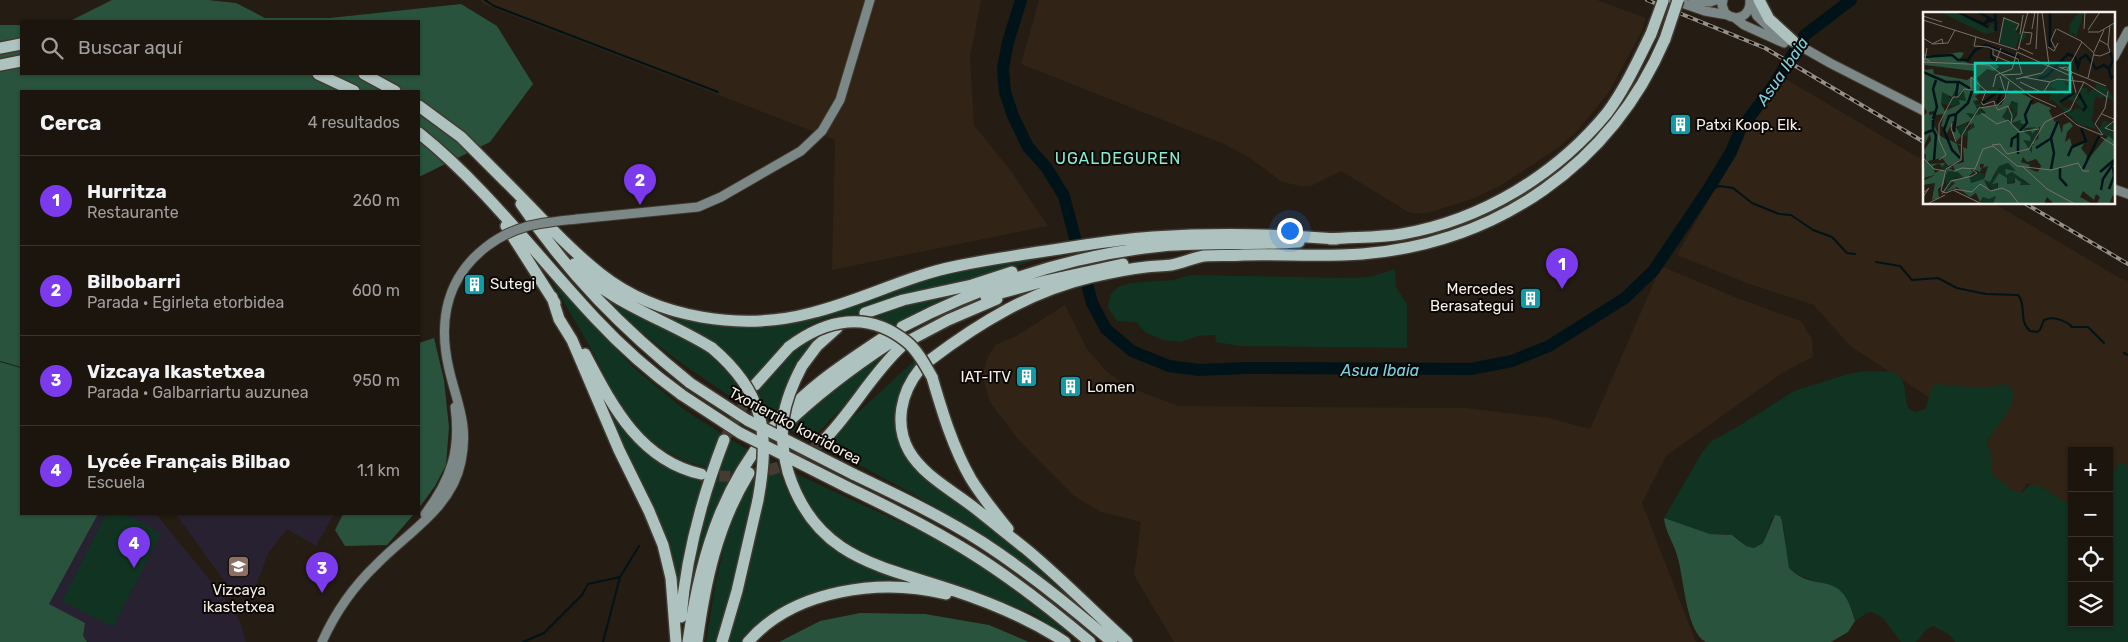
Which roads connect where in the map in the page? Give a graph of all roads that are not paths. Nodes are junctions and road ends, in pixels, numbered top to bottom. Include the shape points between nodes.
1 (870, 0) edge
2 (1663, 0) edge
3 (1673, 0) edge
4 (1678, 0) edge
5 (1693, 0) edge
6 (1716, 0) edge
7 (1723, 0) edge
8 (1753, 0) edge
9 (1732, 17) junction
10 (2128, 31) edge
11 (1792, 43) junction
12 (20, 44) edge
13 (0, 48) edge
14 (2116, 53) edge
15 (20, 61) edge
16 (0, 64) edge
17 (320, 75) edge
18 (366, 75) edge
19 (352, 90) edge
20 (393, 90) edge
21 (420, 107) edge
22 (1923, 110) edge
23 (420, 134) edge
24 (501, 176) junction
25 (2116, 190) edge
26 (2128, 194) edge
27 (2116, 195) edge
28 (2128, 200) edge
29 (490, 201) junction
30 (522, 205) junction
31 (1337, 238) junction
32 (1046, 267) junction
33 (1044, 286) junction
34 (552, 297) junction
35 (865, 313) dead end
36 (837, 328) dead end
37 (893, 342) junction
38 (930, 360) dead end
39 (920, 369) dead end
40 (755, 385) tunnel mouth
41 (724, 440) tunnel mouth
42 (823, 441) tunnel mouth
43 (701, 474) tunnel mouth
44 (1028, 551) junction
45 (1002, 608) junction
46 (322, 642) edge
47 (677, 642) edge
48 (688, 642) edge
49 (696, 642) edge
50 (722, 642) edge
51 (748, 642) edge
52 (1065, 642) edge
53 (1090, 642) edge
54 (1112, 642) edge
55 (1127, 642) edge

1 - 46 street, bridge via 840,100 822,131 801,151 698,207 529,225 507,233 472,259 448,301 443,333 457,434 452,469 436,500 409,534 355,588
2 - 31 highway, bridge via 1651,34 1608,112 1583,140 1540,175 1494,204 1444,224 1402,234
3 - 9 street
4 - 33 highway, bridge via 1665,39 1647,77 1623,114 1581,161 1502,216 1451,237 1407,248 1360,254 1205,256 1170,265 1108,270
5 - 6 street
7 - 9 street via 1723,9
8 - 9 street via 1745,14
8 - 11 highway
9 - 11 street
10 - 14 street
11 - 22 street
12 - 13 highway
15 - 16 highway
17 - 19 highway
18 - 20 highway
21 - 24 highway, Txorierriko korridorea via 461,137
23 - 29 highway, Txorierriko korridorea
24 - 30 highway, Txorierriko korridorea
24 - 31 highway via 602,275 655,303 711,319 759,321 801,316 939,270 1125,239 1181,235
25 - 26 street
27 - 28 street
29 - 34 highway
29 - 53 highway, Txorierriko korridorea, bridge via 595,319 682,395 740,433 915,520 973,554
30 - 50 highway, bridge via 580,271 600,287 636,310 690,334 712,348 742,379 757,407 764,433 764,465 746,556
30 - 54 highway, Txorierriko korridorea, bridge via 589,292 640,342 690,383 747,420 908,500 981,541 1038,581
31 - 32 highway via 1141,248
32 - 33 highway via 950,304 907,333 981,299
32 - 35 highway via 1024,269 972,285 902,300
33 - 38 highway via 973,329
34 - 43 highway via 615,409 632,432 669,462
34 - 47 highway via 663,545 671,578
36 - 45 highway, bridge via 817,346 802,366 788,396 781,434 782,450 800,503 823,533 852,554 886,570
37 - 42 highway via 875,375
37 - 48 highway via 844,364 794,405 766,435 748,461 733,484 707,545
37 - 49 highway via 829,386 770,439 726,516 711,563
39 - 44 highway via 908,385 900,417 909,451 930,475
40 - 44 highway, bridge via 789,347 811,331 829,324 869,324 907,342 918,353 932,377 942,411 970,478 988,505
41 - 47 highway via 694,537
44 - 55 highway
45 - 51 highway via 908,589 842,592 786,612 768,623
45 - 52 highway

